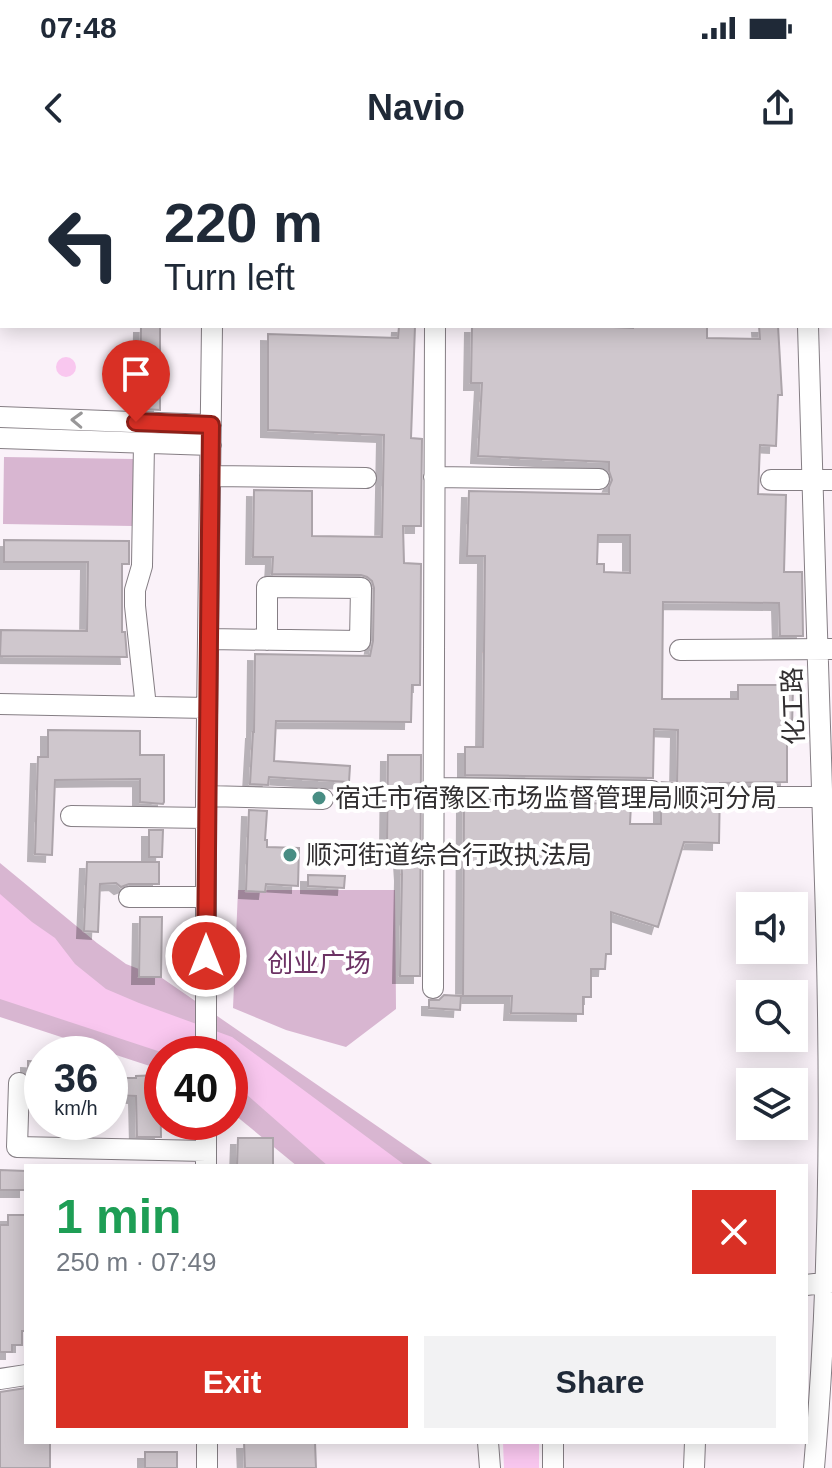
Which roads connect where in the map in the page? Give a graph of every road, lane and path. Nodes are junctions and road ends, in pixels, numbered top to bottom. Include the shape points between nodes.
1 (212, 328) edge
2 (435, 328) edge
3 (808, 328) edge
4 (0, 417) edge
5 (211, 435) junction
6 (0, 438) edge
7 (144, 443) junction
8 (210, 476) junction
9 (434, 477) junction
10 (366, 478) dead end
11 (599, 479) dead end
12 (771, 480) dead end
13 (822, 480) edge
14 (208, 639) junction
15 (267, 640) junction
16 (825, 649) edge
17 (680, 650) dead end
18 (0, 704) edge
19 (146, 707) junction
20 (207, 708) junction
21 (825, 783) edge
22 (434, 788) junction
23 (652, 791) dead end
24 (206, 796) junction
25 (752, 797) dead end
26 (323, 799) dead end
27 (71, 816) dead end
28 (206, 818) junction
29 (129, 897) dead end
30 (206, 897) junction
31 (433, 988) dead end
32 (206, 1036) edge
33 (19, 1083) dead end
34 (206, 1158) edge
35 (830, 1282) edge
36 (808, 1285) edge
37 (24, 1375) edge
38 (0, 1379) edge
39 (207, 1444) edge
40 (488, 1444) edge
41 (553, 1444) edge
42 (695, 1444) edge
43 (207, 1468) edge
44 (490, 1468) edge
45 (553, 1468) edge
46 (694, 1468) edge
47 (814, 1468) edge

1 - 5 street
2 - 9 street
3 - 13 street, 化工路
5 -> 4 street
5 - 7 street
5 - 8 street
6 - 7 street
7 - 19 street via 142,566 135,606
8 - 10 street
8 - 14 street
9 - 11 street
9 - 22 street
12 - 13 street
13 - 16 street, 化工路
14 - 15 street
14 - 20 street
15 - 15 street via 360,641 361,588 267,587
16 - 17 street
16 - 21 street, 化工路
18 - 19 street
19 - 20 street
20 - 24 street
21 - 25 street
21 - 35 street, 化工路
22 - 23 street
22 - 31 street
24 - 26 street
24 - 28 street
27 - 28 street
28 - 30 street
29 - 30 street
30 - 32 street
33 - 34 street via 17,1147
35 - 36 street
35 - 47 street, 化工路
37 - 38 street
39 - 43 street
40 - 44 street
41 - 45 street
42 - 46 street

